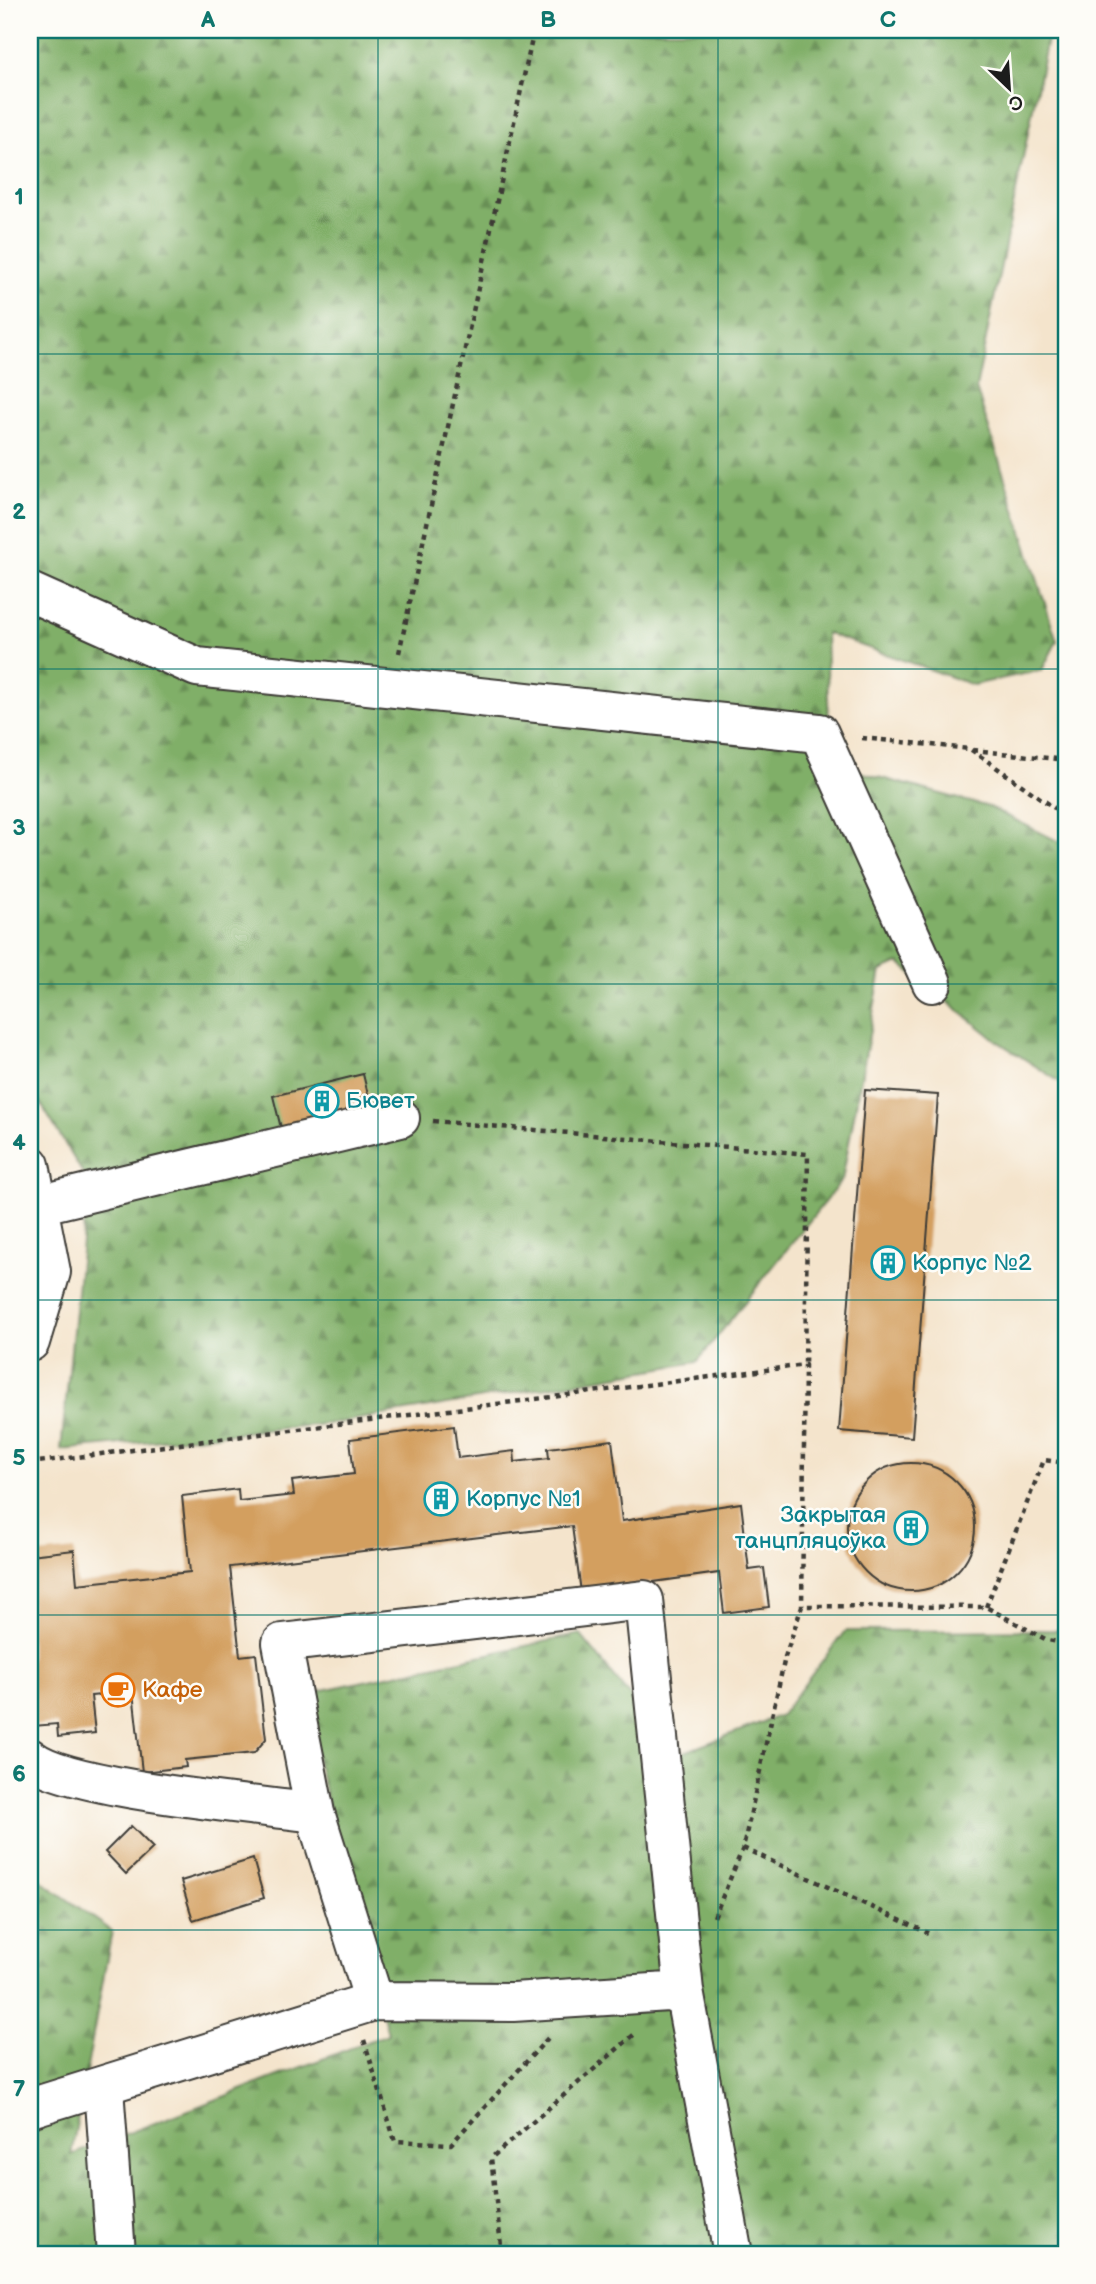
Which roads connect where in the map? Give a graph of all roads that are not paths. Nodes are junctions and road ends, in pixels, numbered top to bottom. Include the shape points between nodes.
1 (30, 592) edge
2 (932, 984) dead end
3 (400, 1118) road end
4 (30, 1165) edge
5 (38, 1205) junction
6 (30, 1342) edge
7 (30, 1758) edge
8 (315, 1813) junction
9 (684, 1991) junction
10 (374, 2001) junction
11 (104, 2088) junction
12 (30, 2108) edge
13 (116, 2254) edge
14 (733, 2254) edge

1 - 2 street via 197,667 819,733
3 - 5 street
4 - 5 street
5 - 6 street via 51,1272
7 - 8 street via 38,1765 102,1783
8 - 9 street via 282,1643 644,1600
8 - 10 street
9 - 10 street via 513,2002
9 - 14 street
10 - 11 street
11 - 12 street
11 - 13 street

